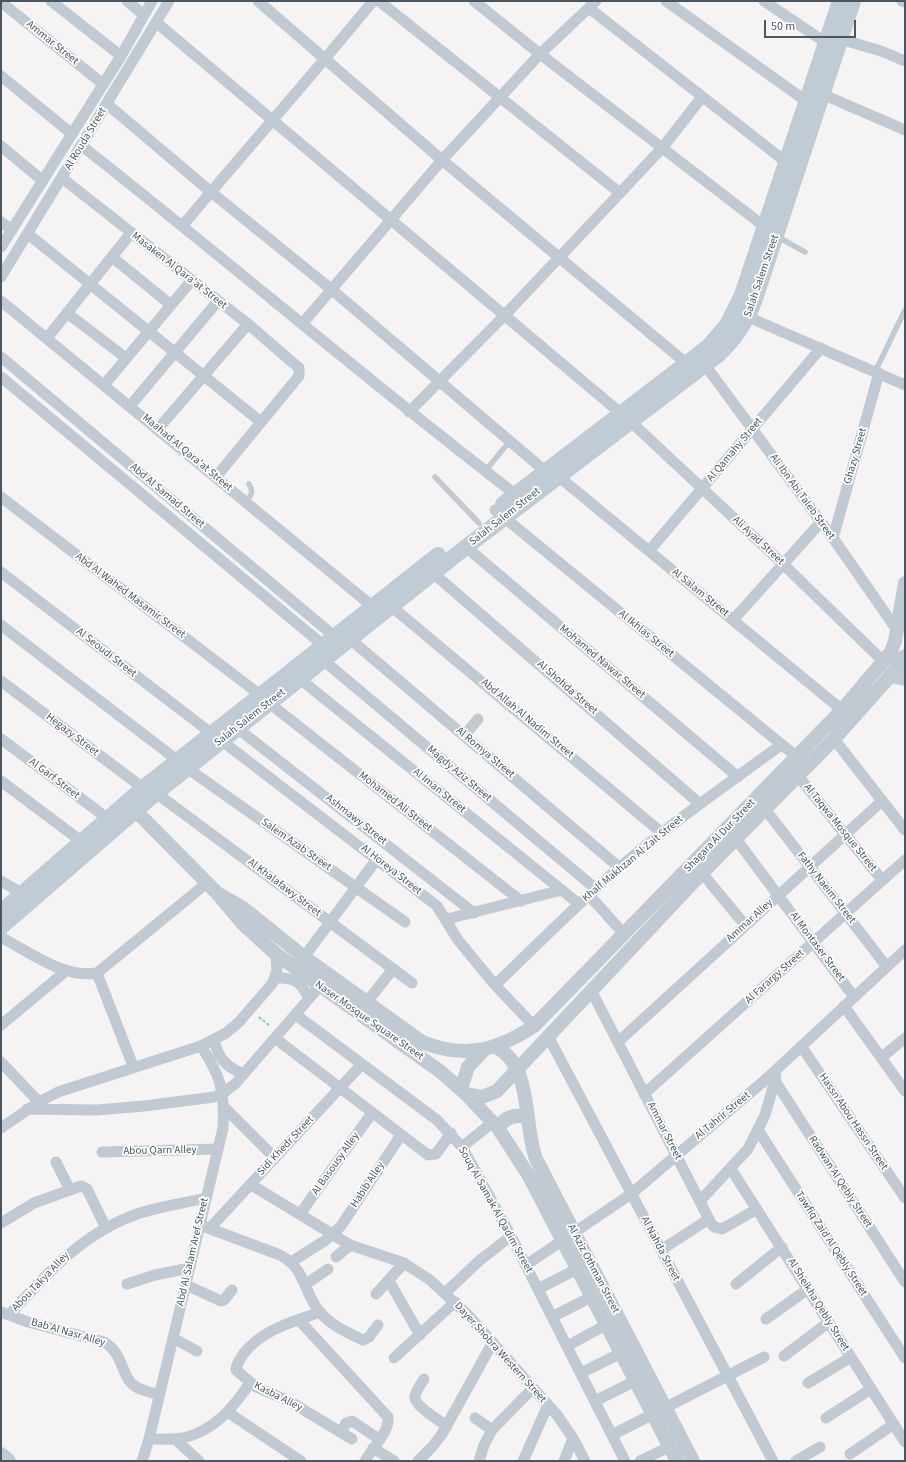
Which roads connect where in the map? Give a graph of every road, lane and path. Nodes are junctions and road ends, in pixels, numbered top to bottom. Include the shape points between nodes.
1 (51, 1) edge
2 (127, 1) edge
3 (152, 1) edge
4 (169, 1) edge
5 (258, 1) edge
6 (374, 1) edge
7 (379, 1) edge
8 (474, 1) edge
9 (666, 1) edge
10 (764, 1) edge
11 (840, 1) edge
12 (853, 1) edge
13 (1, 2) edge
14 (593, 5) edge
15 (144, 15) junction
16 (157, 23) junction
17 (833, 41) junction
18 (540, 54) junction
19 (121, 56) junction
20 (325, 60) junction
21 (905, 61) edge
22 (1, 76) edge
23 (103, 84) junction
24 (822, 94) junction
25 (702, 97) junction
26 (501, 98) junction
27 (806, 101) junction
28 (107, 104) junction
29 (271, 120) junction
30 (905, 130) edge
31 (72, 134) junction
32 (1, 146) edge
33 (82, 146) junction
34 (663, 147) junction
35 (442, 160) junction
36 (786, 162) junction
37 (62, 178) junction
38 (43, 180) junction
39 (211, 192) junction
40 (620, 193) junction
41 (390, 220) junction
42 (1, 222) edge
43 (183, 225) junction
44 (12, 230) junction
45 (770, 231) junction
46 (131, 233) junction
47 (28, 234) junction
48 (1, 247) edge
49 (805, 252) dead end
50 (112, 257) junction
51 (558, 257) junction
52 (762, 258) junction
53 (1, 277) edge
54 (192, 280) junction
55 (91, 283) junction
56 (332, 288) junction
57 (1, 301) edge
58 (218, 301) junction
59 (171, 305) junction
60 (905, 310) edge
61 (67, 313) junction
62 (504, 316) junction
63 (748, 317) junction
64 (248, 324) junction
65 (302, 324) junction
66 (149, 331) junction
67 (47, 338) junction
68 (821, 348) junction
69 (175, 352) junction
70 (1, 357) edge
71 (126, 358) junction
72 (686, 363) junction
73 (705, 365) junction
74 (877, 373) junction
75 (204, 376) junction
76 (1, 377) edge
77 (439, 381) junction
78 (104, 385) junction
79 (905, 385) edge
80 (130, 406) junction
81 (409, 412) junction
82 (625, 417) junction
83 (261, 422) junction
84 (158, 429) junction
85 (752, 430) junction
86 (510, 441) junction
87 (485, 471) junction
88 (552, 473) junction
89 (216, 477) junction
90 (435, 477) dead end
91 (249, 484) dead end
92 (702, 489) junction
93 (515, 494) junction
94 (1, 497) edge
95 (246, 502) junction
96 (500, 514) junction
97 (821, 522) junction
98 (479, 523) junction
99 (832, 538) junction
100 (466, 547) junction
101 (649, 551) junction
102 (783, 564) junction
103 (1, 572) edge
104 (433, 573) junction
105 (905, 583) edge
106 (372, 606) junction
107 (391, 606) junction
108 (733, 620) junction
109 (1, 625) edge
110 (897, 630) junction
111 (350, 638) junction
112 (327, 647) junction
113 (905, 656) edge
114 (893, 672) edge
115 (300, 679) junction
116 (1, 681) edge
117 (264, 699) junction
118 (842, 710) junction
119 (478, 719) dead end
120 (238, 728) junction
121 (464, 736) junction
122 (216, 737) junction
123 (834, 739) junction
124 (1, 740) edge
125 (781, 745) junction
126 (797, 757) junction
127 (182, 764) junction
128 (798, 776) junction
129 (738, 777) junction
130 (1, 781) edge
131 (149, 791) junction
132 (882, 800) junction
133 (700, 804) junction
134 (765, 809) junction
135 (135, 810) junction
136 (107, 818) junction
137 (905, 830) edge
138 (662, 833) junction
139 (845, 834) junction
140 (736, 839) junction
141 (81, 841) junction
142 (377, 859) junction
143 (905, 860) edge
144 (809, 867) junction
145 (620, 868) junction
146 (698, 868) junction
147 (882, 880) junction
148 (1, 881) edge
149 (356, 887) junction
150 (212, 888) junction
151 (562, 890) junction
152 (592, 892) junction
153 (23, 894) junction
154 (778, 895) junction
155 (521, 900) junction
156 (579, 904) junction
157 (1, 912) edge
158 (474, 913) junction
159 (845, 914) junction
160 (447, 919) junction
161 (330, 922) junction
162 (405, 922) dead end
163 (745, 925) junction
164 (1, 927) edge
165 (624, 934) junction
166 (1, 938) edge
167 (813, 942) junction
168 (905, 950) edge
169 (276, 954) junction
170 (304, 957) junction
171 (887, 967) junction
172 (393, 969) junction
173 (66, 971) junction
174 (97, 973) junction
175 (276, 978) junction
176 (412, 983) dead end
177 (496, 985) junction
178 (320, 986) junction
179 (592, 992) junction
180 (854, 997) junction
181 (309, 1000) junction
182 (844, 1006) junction
183 (362, 1008) junction
184 (250, 1009) junction
185 (296, 1015) junction
186 (1, 1025) edge
187 (534, 1026) junction
188 (278, 1036) junction
189 (548, 1036) junction
190 (905, 1038) edge
191 (214, 1040) junction
192 (618, 1042) junction
193 (201, 1046) junction
194 (801, 1046) junction
195 (490, 1048) junction
196 (881, 1058) junction
197 (1, 1062) edge
198 (362, 1064) junction
199 (133, 1066) junction
200 (779, 1067) junction
201 (517, 1070) junction
202 (244, 1074) junction
203 (775, 1081) junction
204 (340, 1088) junction
205 (464, 1091) junction
206 (905, 1091) edge
207 (223, 1093) junction
208 (644, 1094) junction
209 (39, 1102) junction
210 (224, 1107) junction
211 (28, 1110) junction
212 (372, 1113) junction
213 (527, 1117) junction
214 (495, 1124) junction
215 (1, 1128) edge
216 (758, 1130) junction
217 (451, 1133) junction
218 (401, 1135) junction
219 (462, 1147) junction
220 (218, 1149) junction
221 (102, 1152) dead end
222 (517, 1154) joint
223 (676, 1155) junction
224 (275, 1158) junction
225 (56, 1162) dead end
226 (731, 1169) junction
227 (250, 1184) junction
228 (70, 1190) junction
229 (631, 1194) junction
230 (206, 1198) junction
231 (905, 1198) edge
232 (700, 1201) junction
233 (757, 1209) junction
234 (300, 1214) junction
235 (709, 1219) junction
236 (1, 1223) edge
237 (205, 1226) junction
238 (106, 1228) junction
239 (574, 1233) junction
240 (334, 1235) junction
241 (511, 1236) junction
242 (563, 1241) junction
243 (350, 1245) junction
244 (782, 1248) junction
245 (661, 1250) junction
246 (336, 1257) dead end
247 (291, 1262) junction
248 (404, 1263) junction
249 (526, 1265) junction
250 (190, 1268) junction
251 (577, 1268) junction
252 (328, 1269) dead end
253 (389, 1281) junction
254 (905, 1282) edge
255 (127, 1284) dead end
256 (306, 1284) junction
257 (736, 1284) dead end
258 (186, 1285) junction
259 (538, 1289) junction
260 (808, 1289) junction
261 (232, 1290) dead end
262 (445, 1293) junction
263 (376, 1294) dead end
264 (592, 1297) junction
265 (455, 1302) junction
266 (320, 1312) junction
267 (5, 1313) edge
268 (552, 1316) junction
269 (766, 1319) dead end
270 (299, 1320) junction
271 (829, 1322) junction
272 (606, 1324) junction
273 (378, 1325) dead end
274 (420, 1335) junction
275 (173, 1338) junction
276 (493, 1342) junction
277 (567, 1346) junction
278 (197, 1351) dead end
279 (621, 1353) junction
280 (764, 1356) dead end
281 (784, 1356) dead end
282 (851, 1357) junction
283 (394, 1358) dead end
284 (905, 1358) edge
285 (581, 1373) junction
286 (728, 1376) junction
287 (424, 1379) dead end
288 (635, 1381) junction
289 (250, 1383) junction
290 (808, 1383) dead end
291 (533, 1388) junction
292 (871, 1389) junction
293 (160, 1395) junction
294 (595, 1401) junction
295 (548, 1405) junction
296 (666, 1408) junction
297 (229, 1412) junction
298 (653, 1414) junction
299 (475, 1418) dead end
300 (826, 1418) dead end
301 (894, 1424) junction
302 (447, 1426) junction
303 (492, 1430) junction
304 (341, 1432) junction
305 (612, 1435) junction
306 (573, 1438) junction
307 (149, 1439) junction
308 (175, 1439) junction
309 (352, 1439) dead end
310 (905, 1442) edge
311 (376, 1443) junction
312 (669, 1447) junction
313 (820, 1447) dead end
314 (850, 1454) dead end
315 (1, 1455) edge
316 (8, 1461) edge
317 (142, 1461) edge
318 (199, 1461) edge
319 (301, 1461) edge
320 (365, 1461) edge
321 (394, 1461) edge
322 (418, 1461) edge
323 (479, 1461) edge
324 (523, 1461) edge
325 (564, 1461) edge
326 (585, 1461) edge
327 (625, 1461) edge
328 (640, 1461) edge
329 (677, 1461) edge
330 (694, 1461) edge
331 (773, 1461) edge
332 (796, 1461) edge

1 - 19 street
2 - 15 street
3 - 15 street, Al Rouda Street
4 - 16 street, Al Rouda Street
5 - 20 street
6 - 20 street
7 - 26 street
8 - 18 street
9 - 27 street
10 - 17 street
11 - 17 main road, Salah Salem Street
12 - 17 main road, Salah Salem Street
13 - 23 street, Ammar Street
14 - 18 street
14 - 25 street
15 - 19 street, Al Rouda Street
16 - 28 street, Al Rouda Street
16 - 29 street, Ali Ayad Street
17 - 21 street via 881,51
17 - 24 main road, Salah Salem Street
17 - 27 main road, Salah Salem Street
18 - 26 street
18 - 34 street
19 - 23 street, Al Rouda Street
20 - 29 street
20 - 35 street
22 - 31 street
23 - 31 street, Al Rouda Street
24 - 30 street
24 - 45 main road, Salah Salem Street
25 - 34 street
25 - 36 street
26 - 35 street
26 - 40 street
27 - 36 main road, Salah Salem Street
28 - 33 street, Al Rouda Street
28 - 39 street, Al Salam Street
29 - 39 street
29 - 41 street, Ali Ayad Street
31 - 38 street, Al Rouda Street
32 - 38 street
33 - 37 street, Al Rouda Street
33 - 43 street
34 - 40 street
34 - 45 street
35 - 41 street
35 - 51 street
36 - 45 main road, Salah Salem Street
37 - 46 street, Masaken Al Qara'at Street
37 - 47 street, Al Rouda Street
38 - 44 street, Al Rouda Street
39 - 43 street
39 - 56 street, Al Salam Street
40 - 51 street
41 - 56 street
41 - 62 street, Ali Ayad Street
42 - 44 street
43 - 65 street
44 - 48 street, Al Rouda Street
45 - 49 lane
45 - 52 main road, Salah Salem Street
46 - 50 street
46 - 54 street, Masaken Al Qara'at Street
47 - 53 street, Al Rouda Street
47 - 55 street
50 - 55 street
50 - 59 street
51 - 62 street
51 - 72 street
52 - 63 main road, Salah Salem Street
52 - 72 main road, Salah Salem Street via 727,325 708,346
54 - 58 street, Masaken Al Qara'at Street
54 - 59 street
55 - 61 street
55 - 66 street
56 - 65 street
56 - 77 street, Al Salam Street
57 - 67 street, Maahad Al Qara'at Street
58 - 64 street, Masaken Al Qara'at Street
58 - 69 street
59 - 66 street
60 - 74 lane
61 - 67 street
61 - 71 street
62 - 77 street
62 - 82 street, Ali Ayad Street
63 - 68 street
63 - 73 main road, Salah Salem Street via 730,344
64 - 75 street
64 - 83 street, Masaken Al Qara'at Street via 299,368 299,376
65 - 81 street
66 - 69 street
66 - 71 street
67 - 78 street, Maahad Al Qara'at Street
68 - 74 street
68 - 85 street, Al Qamahy Street
69 - 75 street
69 - 80 street
70 - 112 street, Abd Al Samad Street
71 - 78 street
72 - 82 main road, Salah Salem Street
73 - 82 main road, Salah Salem Street
73 - 85 street, Ali Ibn Abi Taleb Street
74 - 79 street
74 - 99 street, Ghazy Street
75 - 83 street
75 - 84 street
76 - 112 street, Abd Al Samad Street
77 - 81 street
77 - 86 street, Al Salam Street
78 - 80 street, Maahad Al Qara'at Street
80 - 84 street, Maahad Al Qara'at Street
81 - 87 street
82 - 88 main road, Salah Salem Street
82 - 92 street, Ali Ayad Street
83 - 89 street
84 - 89 street, Maahad Al Qara'at Street
85 - 92 street, Al Qamahy Street
85 - 97 street, Ali Ibn Abi Taleb Street
86 - 87 lane
86 - 88 street, Al Salam Street
87 - 93 street
88 - 93 main road, Salah Salem Street
88 - 96 main road, Salah Salem Street
88 - 101 street, Al Salam Street
89 - 95 street, Maahad Al Qara'at Street
90 - 98 lane
91 - 95 lane via 252,495
92 - 101 street, Al Qamahy Street
92 - 102 street, Ali Ayad Street
93 - 96 main road, Salah Salem Street
94 - 117 street, Abd Al Wahed Masamir Street
95 - 106 street, Maahad Al Qara'at Street
96 - 98 main road, Salah Salem Street
96 - 100 main road, Salah Salem Street
96 - 125 street, Al Ikhlas Street
97 - 99 street, Ali Ibn Abi Taleb Street
97 - 102 street
98 - 106 main road, Salah Salem Street
99 - 110 street, Ali Ibn Abi Taleb Street
100 - 104 main road, Salah Salem Street
100 - 129 street, Mohamed Nawar Street
101 - 108 street, Al Salam Street
102 - 108 street
102 - 114 street, Ali Ayad Street
103 - 122 street, Al Seoudi Street
104 - 107 main road, Salah Salem Street
104 - 133 street, Al Shohda Street
105 - 110 street, Shagara Al Dur Street
106 - 112 main road, Salah Salem Street
107 - 111 main road, Salah Salem Street
107 - 138 street, Abd Allah Al Nadim Street
108 - 118 street, Al Salam Street
109 - 127 street, Salem Azab Street
110 - 114 street, Shagara Al Dur Street via 893,647
111 - 112 main road, Salah Salem Street
111 - 121 street, Al Romya Street
112 - 115 main road, Salah Salem Street
112 - 117 main road, Salah Salem Street
112 - 152 street, Magdy Aziz Street
113 - 114 street, Shagara Al Dur Street
114 - 118 street, Shagara Al Dur Street
114 - 123 street, Shagara Al Dur Street
115 - 117 main road, Salah Salem Street
115 - 151 street, Al Iman Street
116 - 131 street, Hegazy Street
117 - 120 main road, Salah Salem Street
117 - 122 main road, Salah Salem Street
117 - 155 street, Mohamed Ali Street
118 - 126 street, Shagara Al Dur Street
119 - 121 street
120 - 122 main road, Salah Salem Street
120 - 158 street, Ashmawy Street
121 - 145 street, Al Romya Street
122 - 127 main road, Salah Salem Street
122 - 142 street, Al Horeya Street
123 - 128 street, Shagara Al Dur Street
123 - 132 street
124 - 136 street, Al Garf Street
125 - 126 street, Al Ikhlas Street
125 - 129 street, Khalf Makhzan Al Zait Street
126 - 146 street, Shagara Al Dur Street
127 - 131 main road, Salah Salem Street
127 - 149 street, Salem Azab Street
128 - 134 street, Shagara Al Dur Street
128 - 139 street, Al Taqwa Mosque Street
129 - 133 street, Khalf Makhzan Al Zait Street
130 - 141 street
131 - 135 main road, Salah Salem Street
131 - 136 main road, Salah Salem Street
131 - 161 street, Al Khalafawy Street
132 - 137 street
132 - 139 street, Ammar Alley
133 - 138 street, Khalf Makhzan Al Zait Street
134 - 140 street, Shagara Al Dur Street
134 - 144 street, Fathy Naeim Street
135 - 150 street, Naser Mosque Square Street
135 - 164 main road, Salah Salem Street
136 - 141 main road, Salah Salem Street
138 - 145 street, Khalf Makhzan Al Zait Street
139 - 144 street, Ammar Alley
139 - 147 street, Al Taqwa Mosque Street
140 - 146 street, Shagara Al Dur Street
140 - 154 street, Al Montaser Street
141 - 153 main road, Salah Salem Street
142 - 149 street
142 - 160 street, Al Horeya Street via 437,906
143 - 147 street, Al Farargy Street
144 - 154 street, Ammar Alley
144 - 159 street, Fathy Naeim Street
145 - 152 street, Khalf Makhzan Al Zait Street
146 - 163 street
146 - 165 street, Shagara Al Dur Street
146 - 179 street, Shagara Al Dur Street
147 - 159 street, Al Farargy Street
148 - 153 street
149 - 161 street
149 - 162 street, Salem Azab Street
150 - 169 street, Naser Mosque Square Street via 233,914
150 - 170 street, Naser Mosque Square Street via 243,908
150 - 174 street
151 - 155 street
151 - 156 street, Al Iman Street
152 - 156 street, Khalf Makhzan Al Zait Street
152 - 165 street, Magdy Aziz Street
153 - 157 main road, Salah Salem Street
154 - 163 street, Ammar Alley
154 - 167 street, Al Montaser Street
155 - 158 street
156 - 177 street, Khalf Makhzan Al Zait Street
158 - 160 street
159 - 167 street, Al Farargy Street
159 - 171 street, Fathy Naeim Street
160 - 177 street, Al Horeya Street via 458,940
161 - 170 street
161 - 172 street, Al Khalafawy Street
163 - 192 street, Ammar Alley
165 - 187 street, Shagara Al Dur Street
166 - 173 street
167 - 180 street, Al Montaser Street
167 - 208 street, Al Farargy Street
168 - 171 street, Al Tahrir Street
169 - 175 street
169 - 178 street, Naser Mosque Square Street
170 - 183 street, Naser Mosque Square Street
171 - 180 street, Al Tahrir Street
172 - 176 street, Al Khalafawy Street
172 - 183 street
173 - 174 street via 77,974
173 - 186 street
174 - 199 street
175 - 181 street via 288,977 298,982
175 - 184 street
177 - 187 street, Al Horeya Street
178 - 181 street
178 - 183 street, Naser Mosque Square Street
179 - 189 street, Shagara Al Dur Street
179 - 192 street, Ammar Street
180 - 182 street, Al Tahrir Street
181 - 185 street
182 - 194 street, Al Tahrir Street
182 - 196 street
183 - 195 street, Naser Mosque Square Street via 436,1048 468,1052
183 - 205 street, Naser Mosque Square Street
184 - 188 path
184 - 191 street via 238,1023
185 - 188 street
185 - 198 street, Souq Al Samak Al Qadim Street
187 - 195 street, Shagara Al Dur Street
188 - 202 street
188 - 204 street
189 - 201 street, Shagara Al Dur Street
189 - 229 street, Al Nahda Street
190 - 196 street
191 - 193 street
191 - 202 street via 216,1050 227,1065
192 - 208 street, Ammar Street
193 - 199 street
193 - 207 street, Abd Al Salam Aref Street via 214,1068
194 - 200 street, Al Tahrir Street
194 - 231 street, Hassn Abou Hassn Street
195 - 201 street, Al Aziz Othman Street via 509,1056
195 - 205 street via 468,1067
196 - 206 street
197 - 209 street
198 - 204 street, Sidi Khedr Street
198 - 217 street, Souq Al Samak Al Qadim Street
199 - 209 street via 58,1092
200 - 203 street
200 - 223 street, Al Tahrir Street
201 - 205 street, Shagara Al Dur Street via 492,1094 482,1097
201 - 213 street, Al Aziz Othman Street
202 - 207 street
203 - 216 street
203 - 254 street, Radwan Al Qebly Street
204 - 212 street
204 - 224 street, Sidi Khedr Street
205 - 214 street, Naser Mosque Square Street
207 - 210 street, Abd Al Salam Aref Street
207 - 211 street via 214,1097 128,1108
208 - 223 street, Ammar Street
209 - 211 street
210 - 220 street, Abd Al Salam Aref Street
210 - 224 street
211 - 215 street
212 - 218 street
212 - 234 street, Al Basousy Alley
213 - 214 street via 510,1117
213 - 239 street, Al Aziz Othman Street via 536,1159
214 - 219 street
214 - 222 street, Naser Mosque Square Street
216 - 226 street via 748,1149
216 - 284 street, Tawfiq Zaid Al Qebly Street
217 - 218 street via 438,1152 432,1156 425,1154
217 - 219 street, Souq Al Samak Al Qadim Street
218 - 240 street, Habib Alley
219 - 241 street, Souq Al Samak Al Qadim Street
220 - 221 street, Abou Qarn Alley
220 - 230 street, Abd Al Salam Aref Street
222 - 242 street, Al Aziz Othman Street
223 - 229 street, Al Tahrir Street
223 - 232 street, Ammar Street
224 - 227 street, Sidi Khedr Street
225 - 228 street
226 - 232 street
226 - 233 street, Al Sheikha Qebly Street
227 - 234 street, Dayer Shobra Western Street
227 - 237 street, Sidi Khedr Street
228 - 236 street via 34,1203
228 - 238 street via 84,1187
229 - 239 street, Al Tahrir Street
229 - 245 street, Al Nahda Street
230 - 237 street, Abd Al Salam Aref Street
230 - 238 street, Abou Takya Alley via 151,1210
232 - 235 street, Ammar Street
233 - 235 street via 722,1229 714,1227
233 - 244 street, Al Sheikha Qebly Street
234 - 240 street, Dayer Shobra Western Street
235 - 245 street
237 - 247 street via 280,1255
237 - 250 street, Abd Al Salam Aref Street
238 - 267 street, Abou Takya Alley via 54,1266
239 - 242 street, Al Tahrir Street
239 - 296 street, Al Aziz Othman Street
240 - 243 street, Dayer Shobra Western Street
240 - 247 street
241 - 249 street, Souq Al Samak Al Qadim Street
241 - 262 street
242 - 249 street, Al Tahrir Street
242 - 251 street, Al Aziz Othman Street
243 - 246 street
243 - 248 street, Dayer Shobra Western Street
244 - 257 street
244 - 260 street, Al Sheikha Qebly Street
245 - 286 street, Al Nahda Street
247 - 256 street
248 - 253 street
248 - 262 street, Dayer Shobra Western Street
249 - 259 street, Souq Al Samak Al Qadim Street
250 - 255 street
250 - 258 street, Abd Al Salam Aref Street
251 - 259 street
251 - 264 street, Al Aziz Othman Street
252 - 256 street
253 - 263 street
253 - 274 street
256 - 266 street
258 - 261 street via 221,1301
258 - 275 street, Abd Al Salam Aref Street
259 - 268 street, Souq Al Samak Al Qadim Street
260 - 269 street
260 - 271 street, Al Sheikha Qebly Street
262 - 265 street, Dayer Shobra Western Street
264 - 268 street
264 - 272 street, Al Aziz Othman Street
265 - 274 street
265 - 276 street, Dayer Shobra Western Street
266 - 270 street, Kasba Alley
266 - 273 street via 330,1322 362,1340 369,1337
267 - 293 street, Bab Al Nasr Alley via 110,1345 120,1356 132,1384
268 - 277 street, Souq Al Samak Al Qadim Street
270 - 289 street, Kasba Alley via 265,1334 242,1356 236,1370
270 - 311 street via 388,1417 388,1423
271 - 281 street
271 - 282 street, Al Sheikha Qebly Street
272 - 277 street
272 - 279 street, Al Aziz Othman Street
274 - 283 street
275 - 278 street
275 - 293 street, Abd Al Salam Aref Street
276 - 291 street, Dayer Shobra Western Street
276 - 302 street
277 - 285 street, Souq Al Samak Al Qadim Street
279 - 285 street
279 - 288 street, Al Aziz Othman Street
280 - 286 street
282 - 290 street
282 - 292 street, Al Sheikha Qebly Street
285 - 294 street, Souq Al Samak Al Qadim Street
286 - 296 street
286 - 331 street, Al Nahda Street
287 - 302 street via 415,1400
288 - 294 street
288 - 298 street, Al Aziz Othman Street
289 - 297 street
289 - 304 street, Kasba Alley via 289,1401
291 - 295 street, Dayer Shobra Western Street
291 - 303 street
292 - 300 street
292 - 301 street, Al Sheikha Qebly Street
293 - 307 street, Abd Al Salam Aref Street
294 - 305 street, Souq Al Samak Al Qadim Street
295 - 306 street, Dayer Shobra Western Street
295 - 324 street
296 - 298 street
296 - 330 street, Al Aziz Othman Street
297 - 308 street via 199,1432
297 - 319 street
298 - 305 street
298 - 312 street, Al Aziz Othman Street
299 - 303 street
301 - 310 street, Al Sheikha Qebly Street
301 - 314 street
302 - 322 street via 435,1444
303 - 323 street
304 - 309 street, Kasba Alley
304 - 311 street via 346,1423 352,1421
305 - 327 street, Souq Al Samak Al Qadim Street
306 - 325 street
306 - 326 street, Dayer Shobra Western Street
307 - 308 street
307 - 317 street, Abd Al Salam Aref Street
308 - 318 street
311 - 320 street
311 - 321 street
312 - 328 street
312 - 329 street, Al Aziz Othman Street
313 - 332 street
315 - 316 main road

